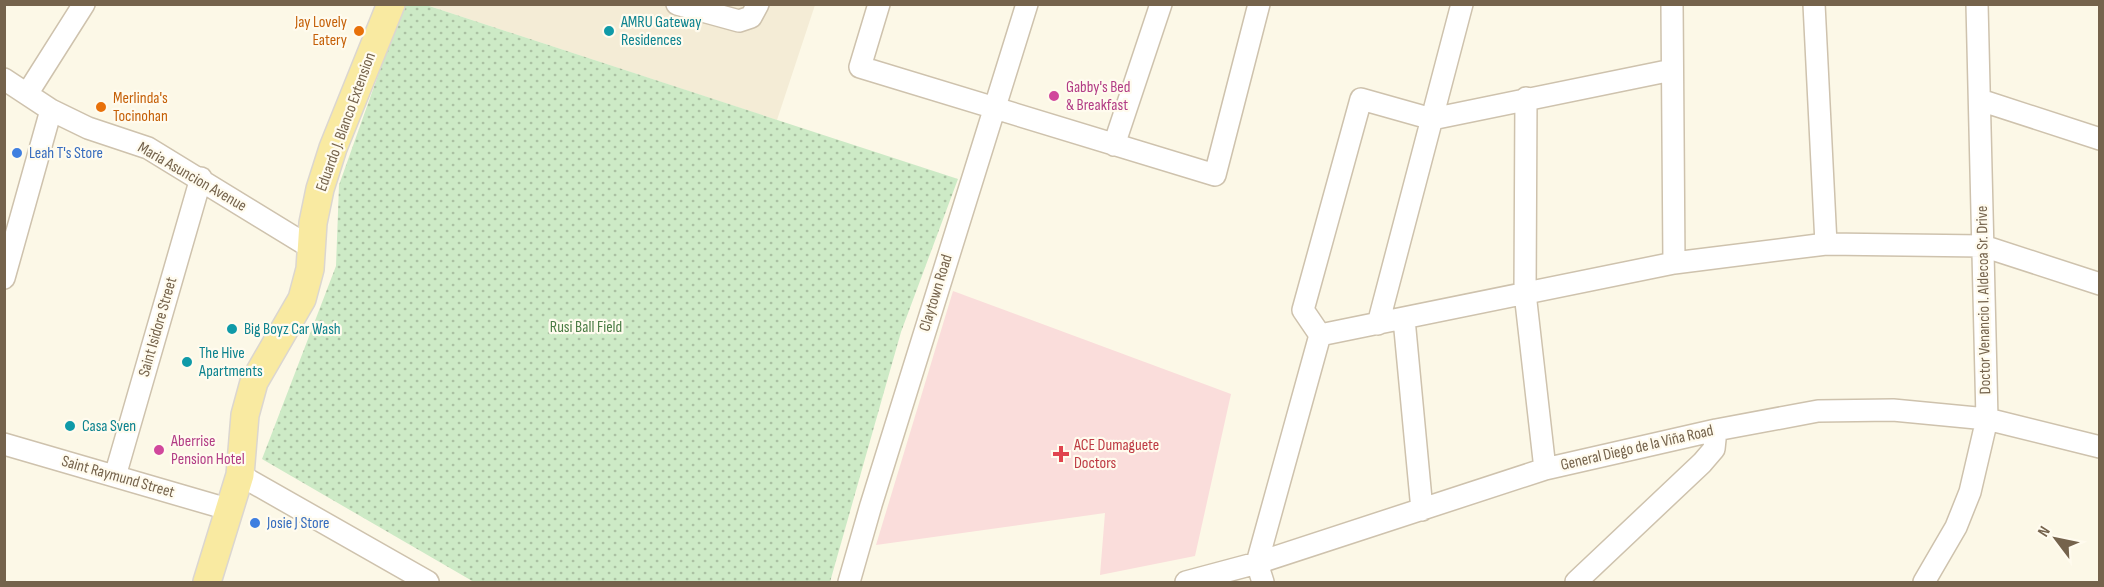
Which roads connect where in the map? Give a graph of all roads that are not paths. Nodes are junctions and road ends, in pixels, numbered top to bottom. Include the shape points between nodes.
1 (84, 4) edge
2 (391, 4) edge
3 (677, 4) edge
4 (758, 4) edge
5 (879, 4) edge
6 (1027, 4) edge
7 (1161, 4) edge
8 (1259, 4) edge
9 (1462, 4) edge
10 (1672, 4) edge
11 (1814, 4) edge
12 (1977, 4) edge
13 (1672, 70) junction
14 (4, 79) edge
15 (27, 94) junction
16 (1527, 98) junction
17 (1980, 100) junction
18 (993, 109) junction
19 (51, 110) junction
20 (1432, 119) junction
21 (2100, 139) edge
22 (1114, 145) junction
23 (201, 178) junction
24 (1826, 244) junction
25 (1983, 246) junction
26 (313, 249) junction
27 (1674, 263) junction
28 (4, 278) edge
29 (2100, 284) edge
30 (1525, 293) junction
31 (1404, 319) junction
32 (1378, 324) junction
33 (1320, 335) junction
34 (1987, 419) junction
35 (1716, 430) junction
36 (4, 444) edge
37 (2100, 447) edge
38 (1545, 469) junction
39 (240, 475) junction
40 (115, 476) junction
41 (231, 510) junction
42 (1422, 510) junction
43 (1260, 573) edge
44 (207, 582) edge
45 (428, 582) edge
46 (849, 582) edge
47 (1186, 582) edge
48 (1576, 582) edge
49 (1924, 582) edge

1 - 15 street
2 - 26 main road, Eduardo J. Blanco Extension via 326,169 313,223
3 - 4 street via 739,21 751,16
5 - 18 street via 860,67
6 - 18 street, Claytown Road
7 - 22 street
8 - 22 street via 1215,175
9 - 20 street
10 - 13 street
11 - 24 street
12 - 17 street, Doctor Venancio I. Aldecoa Sr. Drive
13 - 16 street
13 - 27 street
14 - 15 street, Maria Asuncion Avenue
15 - 19 street, Maria Asuncion Avenue
16 - 20 street
16 - 30 street
17 - 21 street
17 - 25 street, Doctor Venancio I. Aldecoa Sr. Drive
18 - 22 street
18 - 46 street, Claytown Road
19 - 23 street, Maria Asuncion Avenue via 88,128 148,148
19 - 28 street
20 - 32 street
20 - 33 street via 1361,99 1303,310
23 - 26 street, Maria Asuncion Avenue
23 - 40 street, Saint Isidore Street
24 - 25 street
24 - 27 street
25 - 29 street
25 - 34 street, Doctor Venancio I. Aldecoa Sr. Drive
26 - 39 main road, Eduardo J. Blanco Extension via 302,299 254,382 245,415
27 - 30 street
30 - 31 street
30 - 38 street
31 - 32 street
31 - 42 street
32 - 33 street
33 - 43 street
34 - 35 street, General Diego de la Viña Road via 1893,410 1818,411
34 - 37 street, General Diego de la Viña Road
34 - 49 street, Doctor Venancio I. Aldecoa Sr. Drive via 1970,492 1956,527
35 - 38 street, General Diego de la Viña Road
35 - 48 street via 1714,449 1702,463
36 - 40 street, Saint Raymund Street
38 - 42 street, General Diego de la Viña Road
39 - 41 main road, Eduardo J. Blanco Extension
39 - 45 street
40 - 41 street, Saint Raymund Street
41 - 44 main road, Eduardo J. Blanco Extension
42 - 43 street, General Diego de la Viña Road
43 - 47 street, General Diego de la Viña Road

